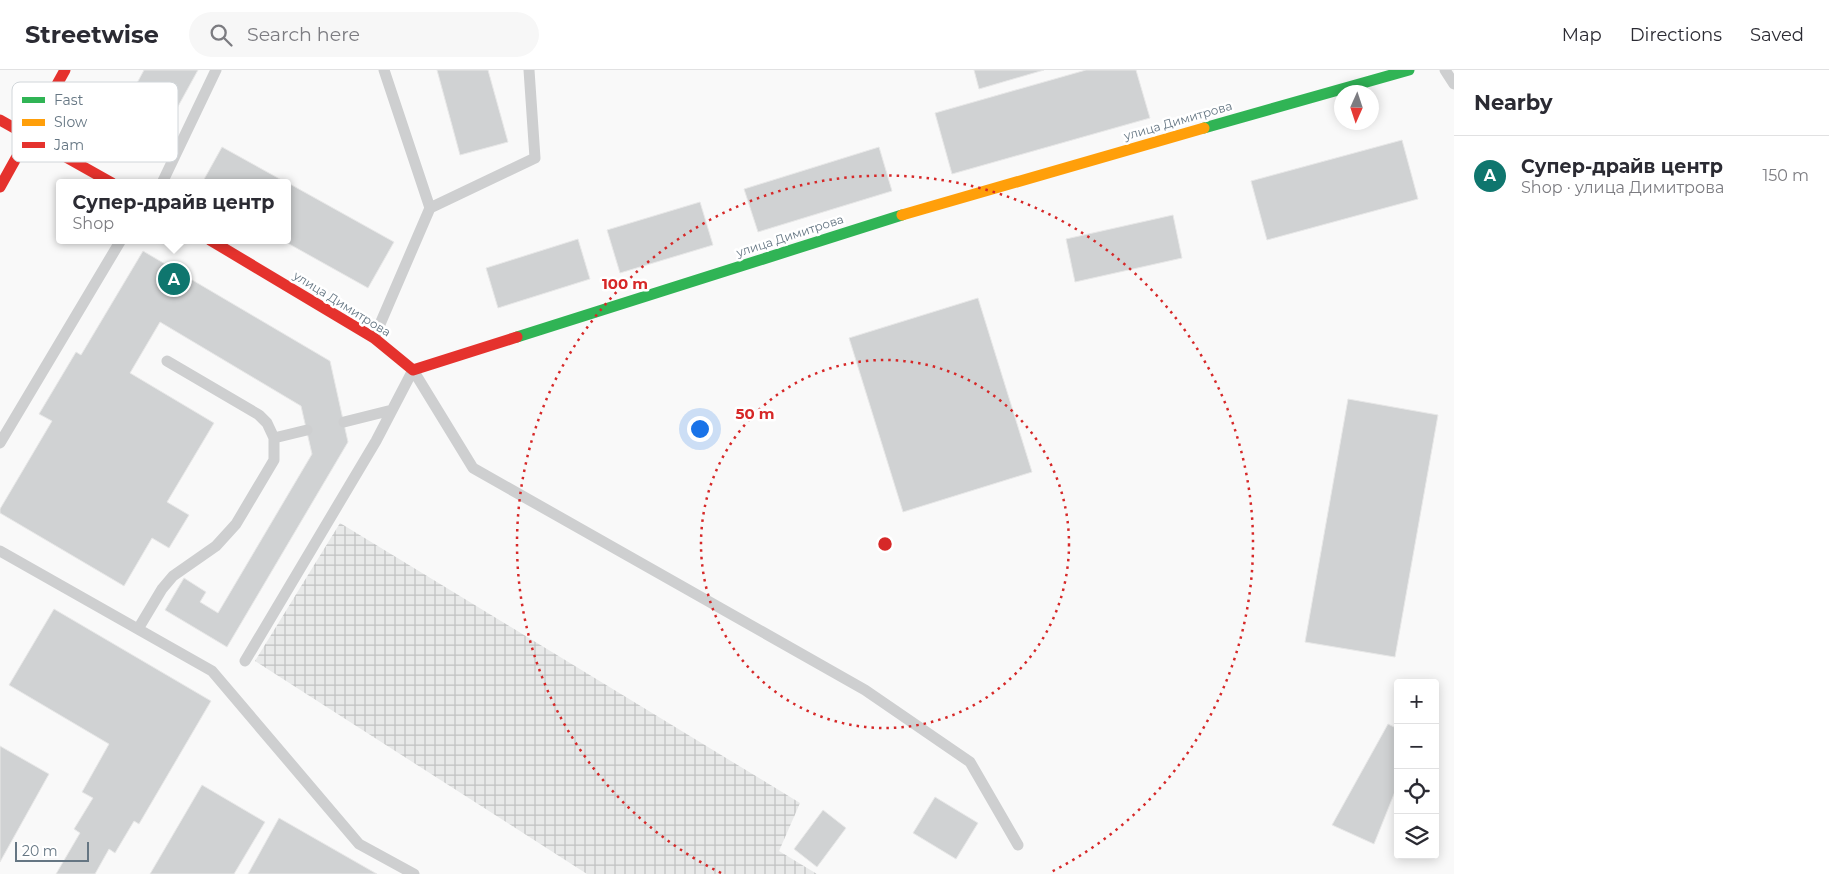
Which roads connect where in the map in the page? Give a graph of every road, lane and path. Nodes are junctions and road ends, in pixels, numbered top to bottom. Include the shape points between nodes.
1 (65, 70) edge
2 (216, 70) edge
3 (384, 70) edge
4 (529, 70) edge
5 (1408, 70) edge
6 (1445, 70) edge
7 (58, 82) edge
8 (1454, 84) edge
9 (0, 120) edge
10 (12, 126) edge
11 (178, 150) edge
12 (13, 162) edge
13 (75, 162) edge
14 (172, 162) edge
15 (105, 179) edge
16 (164, 179) edge
17 (0, 187) edge
18 (430, 208) junction
19 (119, 244) edge
20 (217, 244) edge
21 (374, 338) junction
22 (167, 361) dead end
23 (413, 370) junction
24 (392, 410) junction
25 (344, 422) dead end
26 (306, 430) dead end
27 (274, 438) junction
28 (0, 443) edge
29 (0, 551) edge
30 (138, 630) junction
31 (245, 661) dead end
32 (1018, 845) dead end
33 (414, 874) edge

1 - 7 street
2 - 11 lane
3 - 18 lane
4 - 18 lane via 535,158
5 - 23 street, улица Димитрова via 936,204
6 - 8 lane
9 - 10 street
12 - 17 street
13 - 15 street
14 - 16 lane
18 - 21 lane
19 - 28 lane
20 - 21 street, улица Димитрова
21 - 23 street, улица Димитрова
22 - 27 lane via 259,415
23 - 24 lane
23 - 32 lane via 473,468 865,690 970,762
24 - 25 lane
24 - 31 lane
26 - 27 lane
27 - 30 lane via 274,460 236,524 210,550 172,576
29 - 30 lane
30 - 33 lane via 212,672 359,844

